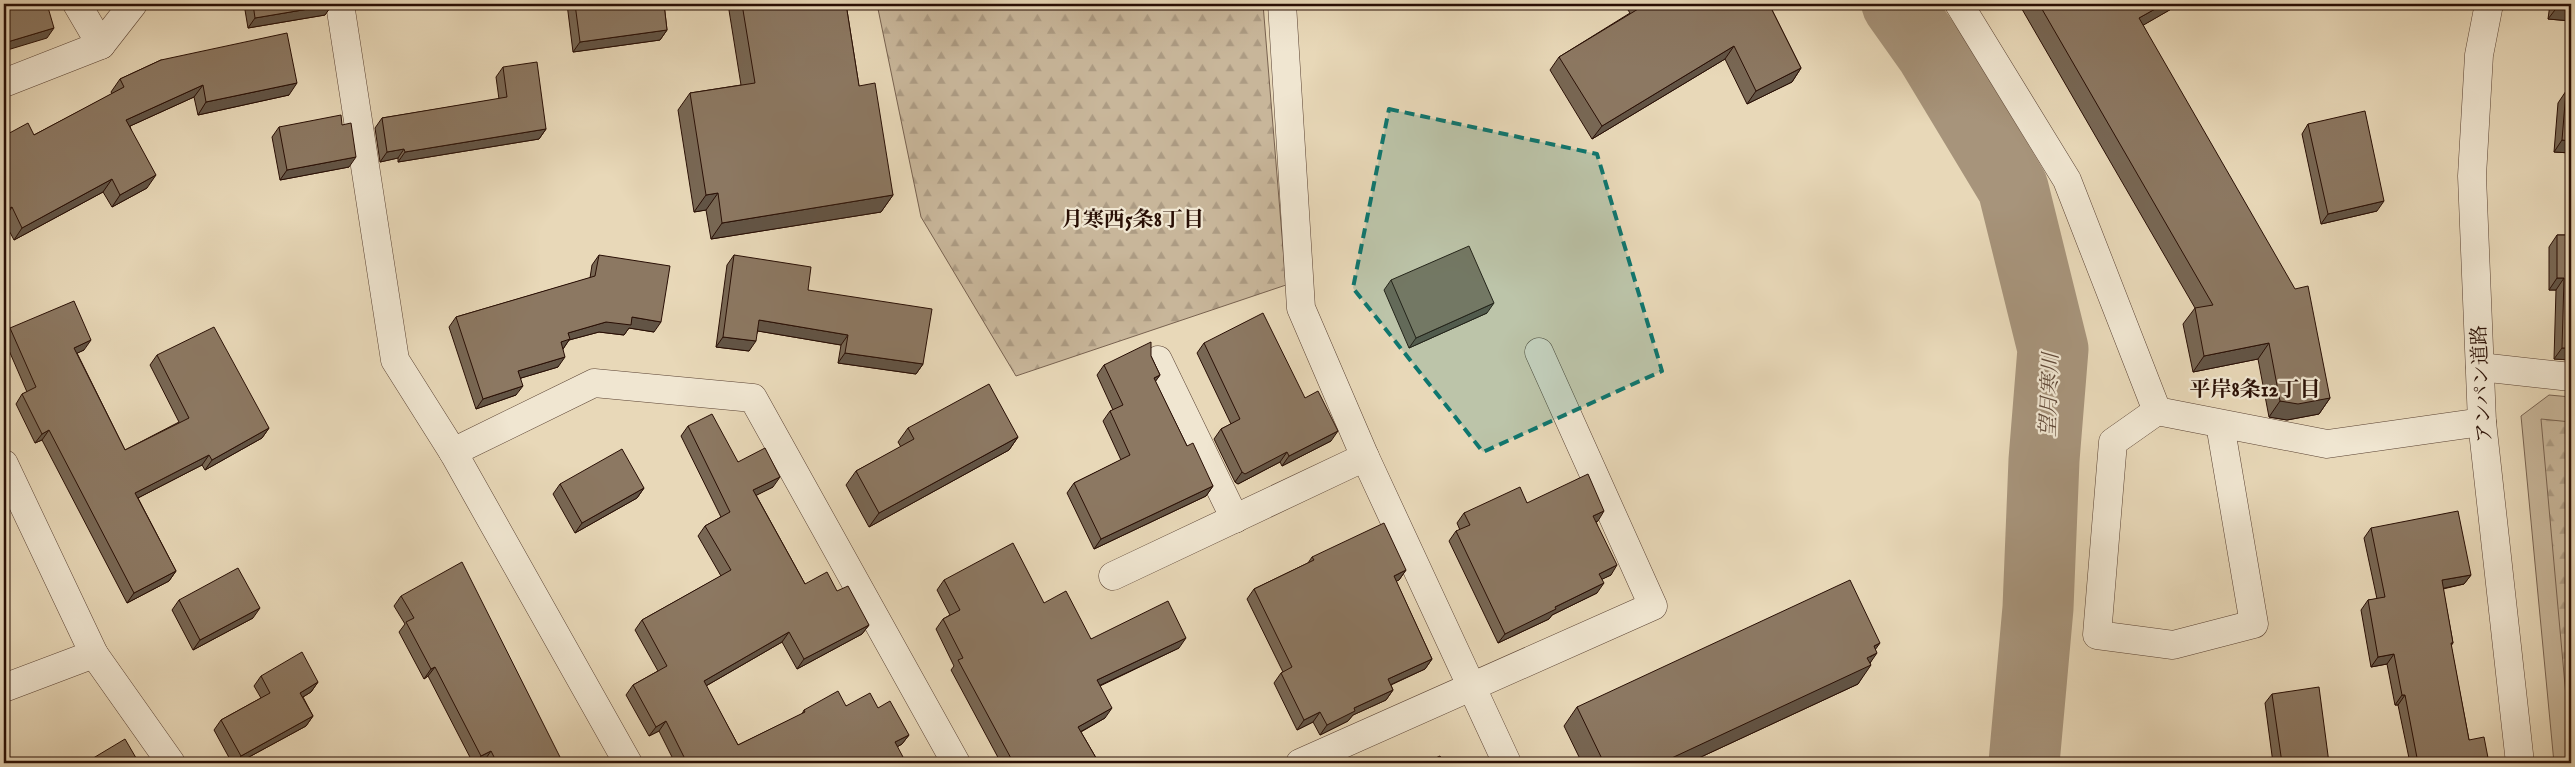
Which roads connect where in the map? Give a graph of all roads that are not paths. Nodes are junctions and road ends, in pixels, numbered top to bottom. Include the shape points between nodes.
1 (77, 4) edge
2 (133, 4) edge
3 (340, 4) edge
4 (1282, 4) edge
5 (1959, 4) edge
6 (2489, 4) edge
7 (101, 45) junction
8 (4, 82) edge
9 (1539, 352) dead end
10 (1158, 360) dead end
11 (2480, 367) junction
12 (2571, 377) edge
13 (2157, 412) junction
14 (2482, 422) junction
15 (2220, 424) junction
16 (453, 452) junction
17 (1365, 457) junction
18 (4, 464) edge
19 (1235, 519) junction
20 (1113, 576) dead end
21 (94, 654) junction
22 (1472, 686) junction
23 (4, 688) edge
24 (171, 763) edge
25 (628, 763) edge
26 (956, 763) edge
27 (1300, 763) edge
28 (1507, 763) edge
29 (2520, 763) edge

1 - 7 street
2 - 7 street
3 - 16 street via 395,360
4 - 17 street via 1301,308
5 - 13 street via 2067,180
6 - 11 street, アンパン道路 via 2479,56 2472,176
7 - 8 street
9 - 22 street via 1653,606
10 - 19 street
11 - 12 street
11 - 14 street, アンパン道路
13 - 15 street
13 - 15 street via 2113,442 2097,635 2173,645 2254,624
14 - 15 street via 2327,444
14 - 29 street, アンパン道路
16 - 25 street
16 - 26 street via 594,383 753,398
17 - 19 street
17 - 22 street
18 - 21 street
19 - 20 street
21 - 23 street
21 - 24 street
22 - 27 street
22 - 28 street

